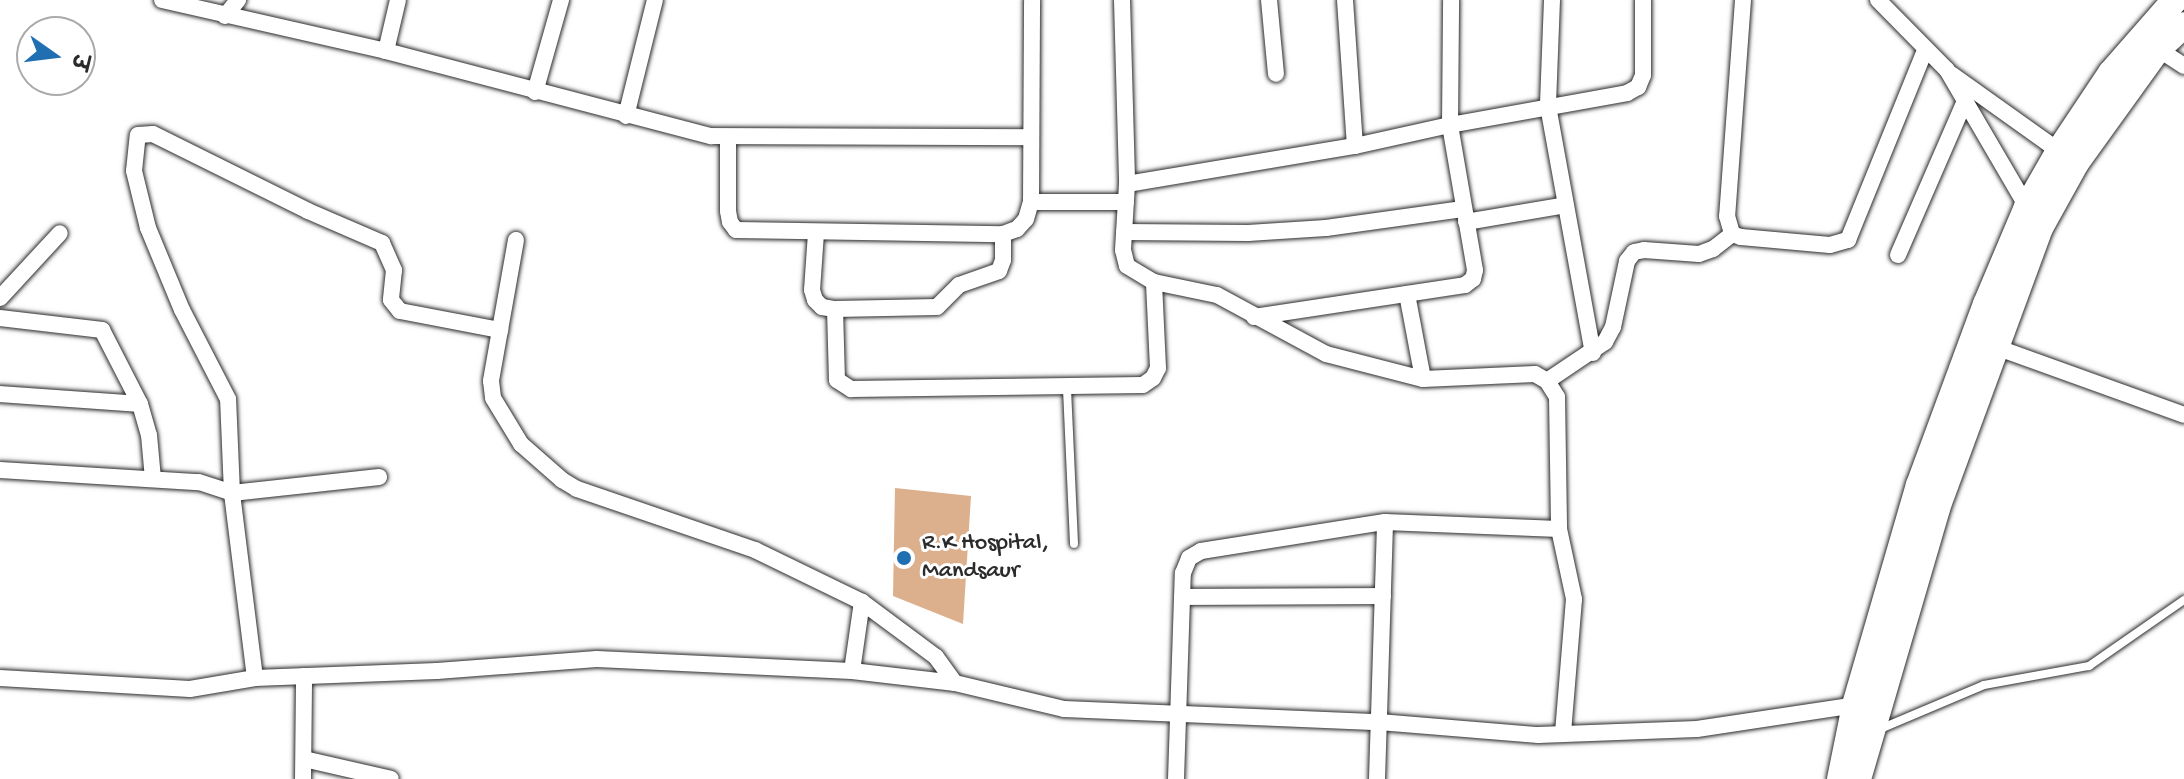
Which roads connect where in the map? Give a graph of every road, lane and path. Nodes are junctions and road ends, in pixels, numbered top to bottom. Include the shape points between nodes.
1 (162, 0) edge
2 (238, 0) edge
3 (398, 0) edge
4 (561, 0) edge
5 (655, 0) edge
6 (1032, 0) edge
7 (1122, 0) edge
8 (1269, 0) edge
9 (1345, 0) edge
10 (1451, 0) edge
11 (1552, 0) edge
12 (1643, 0) edge
13 (1743, 0) edge
14 (1878, 0) edge
15 (2175, 0) edge
16 (225, 16) junction
17 (2184, 25) edge
18 (2158, 49) junction
19 (1925, 50) junction
20 (386, 51) junction
21 (2184, 66) edge
22 (1947, 70) junction
23 (1276, 74) dead end
24 (535, 92) junction
25 (1964, 103) junction
26 (1548, 106) junction
27 (626, 116) junction
28 (1450, 125) junction
29 (1031, 137) junction
30 (728, 138) junction
31 (1355, 146) junction
32 (2067, 157) junction
33 (1126, 193) junction
34 (1031, 202) junction
35 (1566, 205) junction
36 (1465, 215) junction
37 (2034, 218) junction
38 (1124, 232) junction
39 (60, 233) dead end
40 (816, 233) junction
41 (1003, 234) junction
42 (1732, 234) junction
43 (516, 240) dead end
44 (1898, 255) dead end
45 (1154, 282) junction
46 (1407, 294) junction
47 (0, 298) edge
48 (835, 309) junction
49 (1254, 317) junction
50 (0, 318) edge
51 (500, 330) junction
52 (1984, 343) junction
53 (1593, 353) junction
54 (1423, 379) junction
55 (1547, 381) junction
56 (1067, 389) junction
57 (0, 394) edge
58 (140, 404) junction
59 (2184, 415) edge
60 (0, 470) edge
61 (379, 477) dead end
62 (153, 479) junction
63 (232, 493) junction
64 (1385, 522) junction
65 (1559, 529) junction
66 (1074, 544) dead end
67 (1383, 596) junction
68 (1182, 597) junction
69 (2184, 600) edge
70 (862, 602) junction
71 (852, 671) junction
72 (304, 676) junction
73 (0, 678) edge
74 (255, 678) junction
75 (955, 683) junction
76 (1855, 705) junction
77 (1179, 715) junction
78 (1379, 722) junction
79 (1870, 733) junction
80 (1563, 734) junction
81 (304, 759) junction
82 (303, 779) edge
83 (391, 779) edge
84 (1176, 779) edge
85 (1377, 779) edge
86 (1840, 779) edge
87 (1858, 779) edge

1 - 16 street
2 - 16 street
3 - 20 street
4 - 24 street
5 - 27 street
6 - 29 street
7 - 33 street
8 - 23 street
9 - 31 street
10 - 28 street
11 - 26 street
12 - 26 street via 1643,75 1638,87
13 - 42 street via 1727,216
14 - 19 street
15 - 32 main road via 2111,73
16 - 20 street
17 - 18 main road
18 - 21 street
18 - 32 main road
19 - 22 street
19 - 42 street via 1848,240 1830,245
20 - 24 street
22 - 25 street
22 - 32 street
24 - 27 street
25 - 37 street
25 - 44 street
26 - 28 street
26 - 35 street
27 - 30 street
28 - 31 street
28 - 36 street
29 - 30 street
29 - 34 street
30 - 40 street via 728,211 736,230
31 - 33 street
32 - 37 main road
33 - 34 street
33 - 38 street
34 - 41 street via 1026,219
35 - 36 street
35 - 53 street
36 - 38 street via 1264,232
36 - 46 street via 1473,279 1465,285
37 - 52 main road
38 - 45 street via 1127,266
39 - 47 street
40 - 41 street
40 - 48 street via 812,290 822,307
41 - 48 street via 999,271 959,285 937,307
42 - 53 street via 1699,254 1634,252 1627,261 1613,327
43 - 51 street
45 - 49 street via 1217,295
45 - 56 street via 1159,355 1153,378 1143,385
46 - 49 street
46 - 54 street
48 - 56 street via 837,380 851,389
49 - 54 street via 1326,354
50 - 58 street via 102,330
51 - 63 street via 400,311 391,300 391,260 372,236 308,211 153,134 138,135 134,171 148,228 228,399
51 - 70 street via 493,398 521,444 562,480 755,550
52 - 59 street
52 - 76 main road via 1919,485
52 - 79 main road
53 - 55 street
54 - 55 street via 1517,373
55 - 65 street via 1557,397
56 - 66 lane
57 - 58 street
58 - 62 street
60 - 62 street
61 - 63 street
62 - 63 street via 199,482
63 - 74 street
64 - 65 street
64 - 67 street
64 - 68 street via 1201,551 1189,558
65 - 80 street via 1574,599
67 - 68 street
67 - 78 street
68 - 77 street
69 - 79 lane via 2089,666 1984,685
70 - 71 street
70 - 75 street via 936,657
71 - 72 street via 581,659
71 - 75 street
72 - 74 street
72 - 81 street
73 - 74 street via 190,689
75 - 77 street via 1064,709
76 - 80 street via 1697,729
76 - 86 main road
77 - 78 street
77 - 84 street
78 - 80 street
78 - 85 street
79 - 87 main road
81 - 82 street
81 - 83 street

